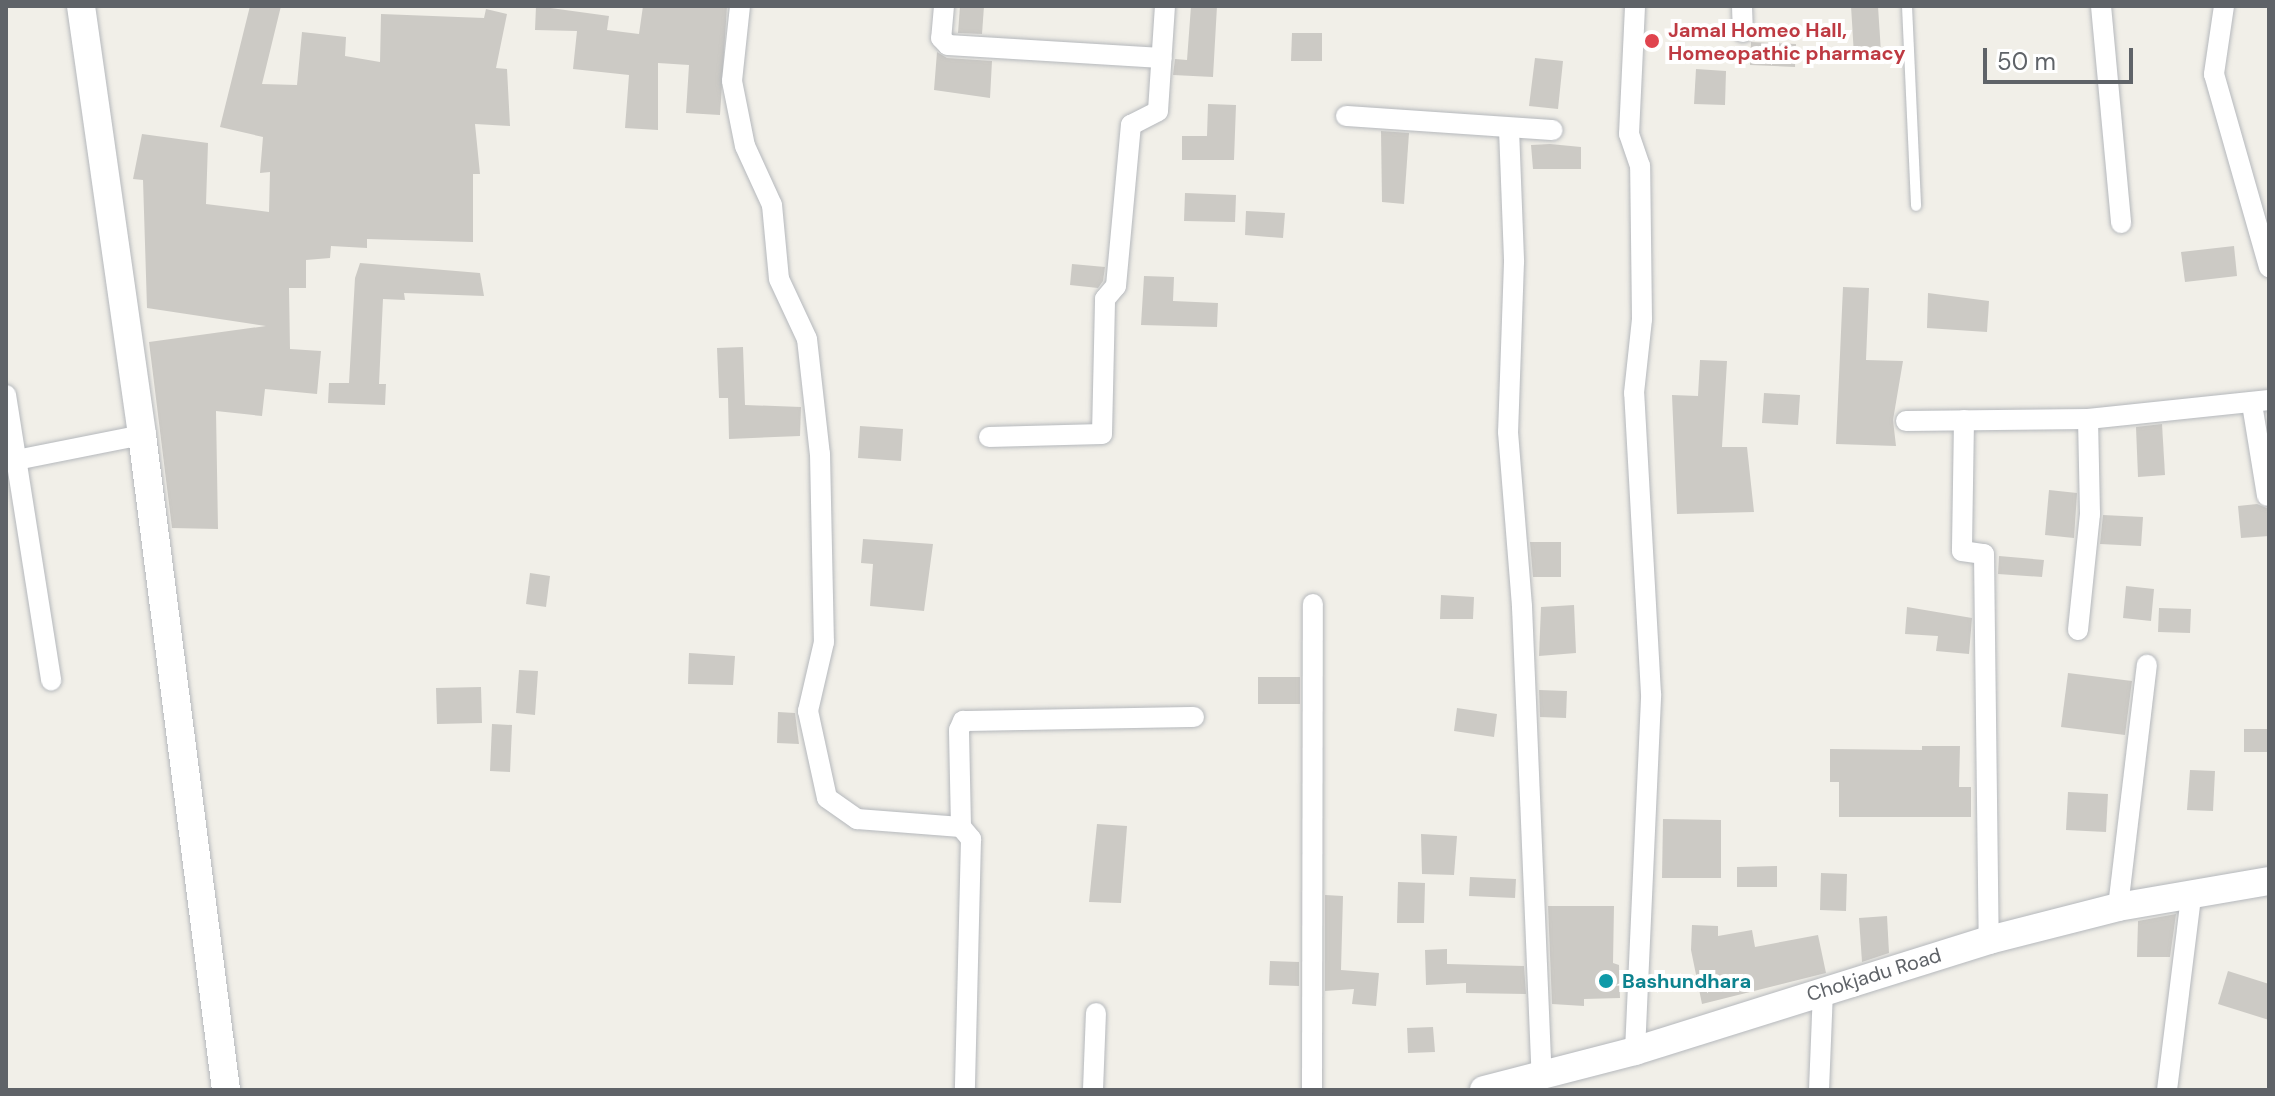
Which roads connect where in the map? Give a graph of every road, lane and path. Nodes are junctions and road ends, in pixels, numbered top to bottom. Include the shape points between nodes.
1 (81, 6) edge
2 (740, 6) edge
3 (944, 6) edge
4 (1165, 6) edge
5 (1635, 6) edge
6 (1742, 6) edge
7 (1907, 6) edge
8 (2101, 6) edge
9 (2224, 6) edge
10 (1743, 32) dead end
11 (1162, 58) junction
12 (1346, 116) dead end
13 (1509, 129) junction
14 (1553, 130) dead end
15 (1916, 206) dead end
16 (2121, 223) dead end
17 (2269, 267) edge
18 (6, 395) edge
19 (2261, 402) edge
20 (2088, 419) junction
21 (1964, 420) junction
22 (1906, 421) dead end
23 (142, 435) junction
24 (989, 437) dead end
25 (11, 462) edge
26 (2267, 496) dead end
27 (1313, 604) dead end
28 (2078, 630) dead end
29 (2147, 665) dead end
30 (51, 680) dead end
31 (1194, 717) dead end
32 (961, 827) junction
33 (2269, 881) edge
34 (2191, 896) junction
35 (2118, 907) junction
36 (1989, 940) junction
37 (1823, 991) junction
38 (1096, 1013) dead end
39 (1635, 1051) junction
40 (1542, 1075) junction
41 (226, 1090) edge
42 (965, 1090) edge
43 (1093, 1090) edge
44 (1312, 1090) edge
45 (1484, 1090) edge
46 (1819, 1090) edge
47 (2167, 1090) edge

1 - 23 street
2 - 32 street via 732,81 745,146 772,205 779,279 807,339 820,454 824,642 808,711 827,798 857,819
3 - 11 street via 941,38 948,45
4 - 11 street
5 - 39 street via 1629,134 1640,166 1642,319 1634,393 1651,694
6 - 10 street
7 - 15 lane
8 - 16 street
9 - 17 street via 2214,74
11 - 24 street via 1158,111 1131,125 1116,286 1105,299 1102,434
12 - 13 street
13 - 14 street
13 - 40 street via 1514,262 1508,432 1522,607
18 - 25 street
19 - 20 street
19 - 26 street
20 - 21 street
20 - 28 street via 2090,514
21 - 22 street
21 - 36 street via 1962,551 1984,554
23 - 25 street
23 - 41 street
25 - 30 street
27 - 44 street
29 - 35 street
31 - 32 street via 963,721
32 - 42 street via 971,839 973,858
33 - 34 street, Chokjadu Road
34 - 35 street, Chokjadu Road
34 - 47 street
35 - 36 street, Chokjadu Road
36 - 37 street, Chokjadu Road
37 - 39 street, Chokjadu Road
37 - 46 street
38 - 43 street
39 - 40 street, Chokjadu Road
40 - 45 street, Chokjadu Road

